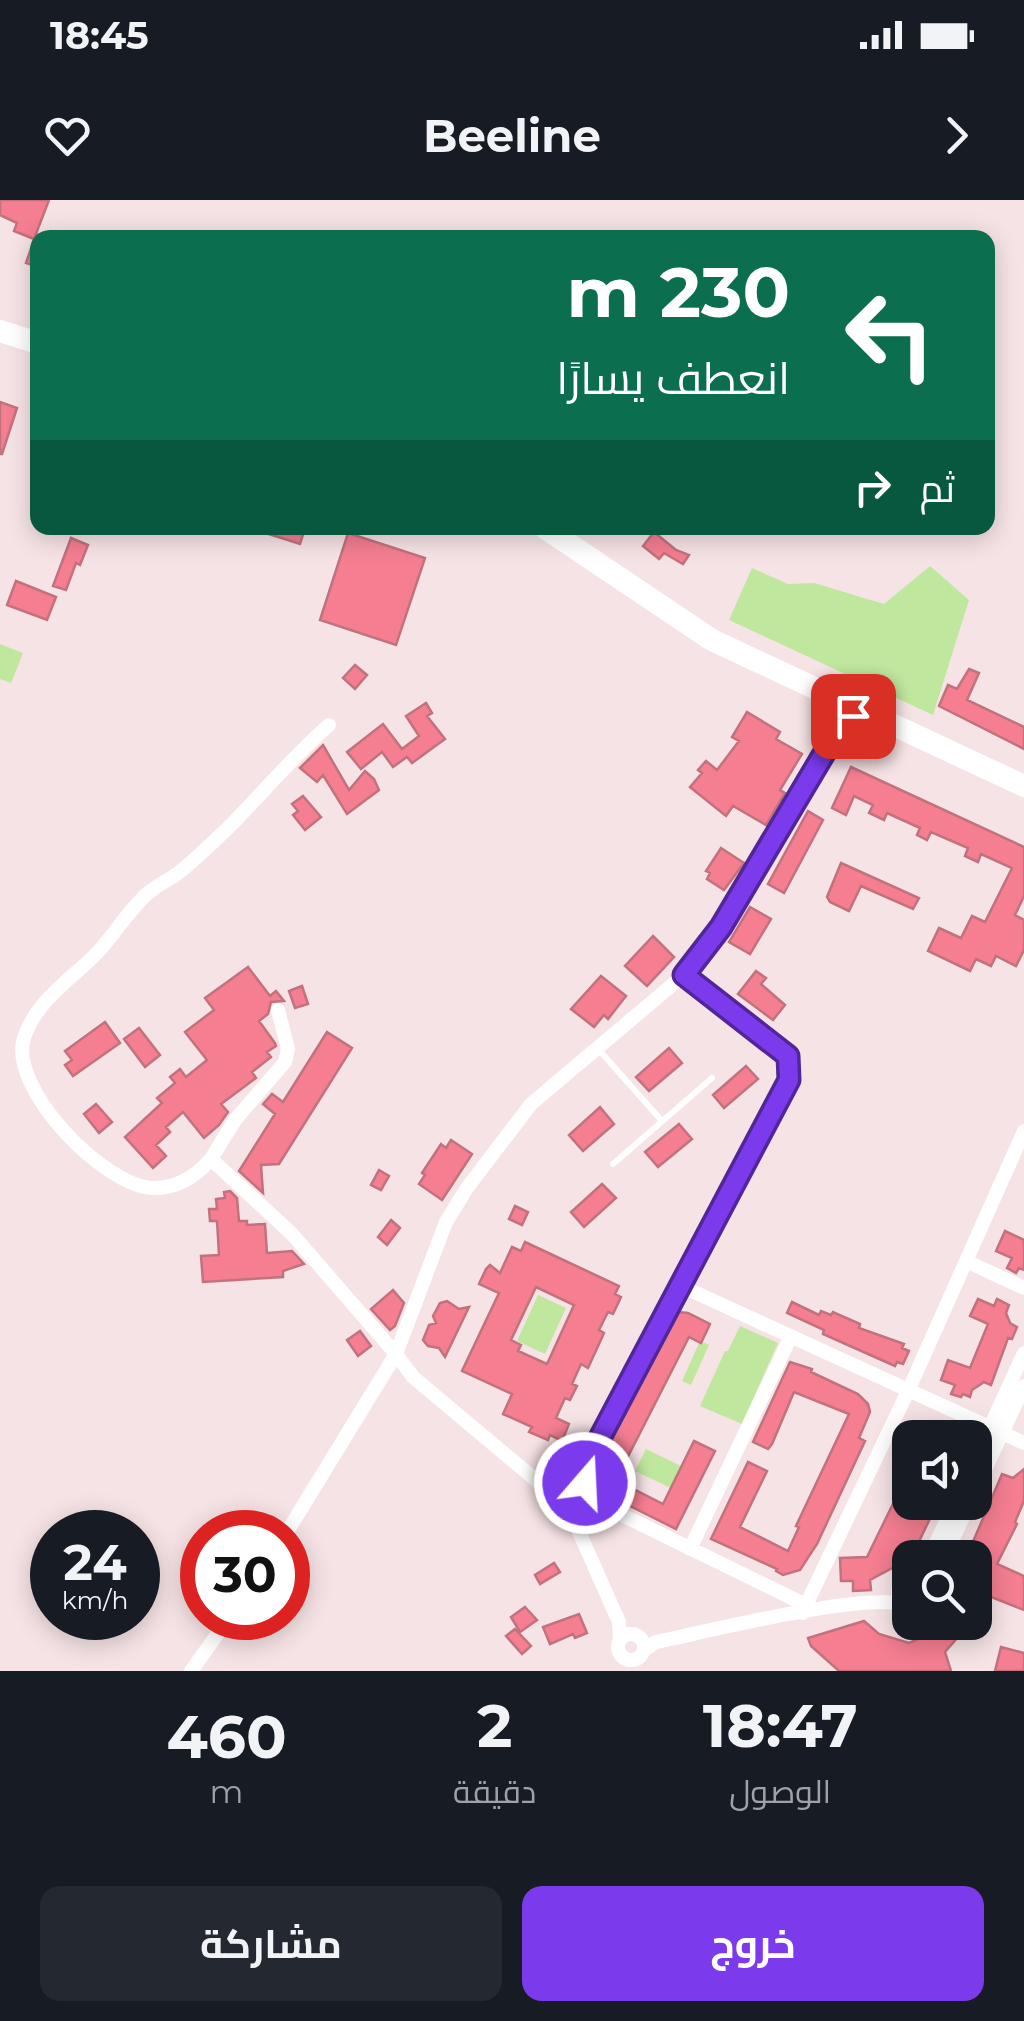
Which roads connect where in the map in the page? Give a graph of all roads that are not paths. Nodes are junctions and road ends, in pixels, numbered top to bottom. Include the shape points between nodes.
1 (0, 332) edge
2 (30, 341) edge
3 (0, 344) edge
4 (30, 353) edge
5 (555, 535) edge
6 (580, 535) edge
7 (826, 694) junction
8 (867, 713) junction
9 (329, 725) dead end
10 (838, 730) junction
11 (1024, 770) edge
12 (1024, 786) edge
13 (684, 975) junction
14 (278, 1010) dead end
15 (598, 1049) junction
16 (712, 1078) dead end
17 (662, 1121) junction
18 (1024, 1130) edge
19 (211, 1159) junction
20 (613, 1164) dead end
21 (966, 1261) junction
22 (681, 1286) junction
23 (1024, 1288) edge
24 (791, 1336) junction
25 (1024, 1352) edge
26 (396, 1354) junction
27 (1024, 1386) edge
28 (908, 1390) junction
29 (997, 1430) junction
30 (992, 1437) edge
31 (1024, 1442) edge
32 (992, 1444) edge
33 (301, 1510) edge
34 (690, 1549) junction
35 (892, 1592) edge
36 (883, 1600) junction
37 (892, 1602) edge
38 (804, 1609) junction
39 (620, 1622) junction
40 (636, 1635) junction
41 (213, 1640) edge
42 (620, 1640) junction
43 (648, 1649) junction
44 (627, 1660) junction
45 (191, 1671) edge
46 (640, 1671) edge

1 - 2 highway
3 - 4 highway
5 - 7 highway via 712,640
6 - 11 highway via 716,627
7 - 8 highway
7 - 10 street via 838,710
8 - 10 street
8 - 12 highway
9 - 19 street via 217,838 144,896 35,1014 23,1040 22,1066 36,1095 98,1165 150,1188 186,1181
10 - 13 street via 721,927
13 - 15 street
13 - 22 street via 779,1046 790,1066 789,1080
14 - 19 street via 285,1062 234,1120
15 - 17 lane
15 - 26 street via 532,1104 467,1188 446,1222
16 - 17 lane
17 - 20 lane
18 - 21 street
19 - 26 street via 292,1234
21 - 23 street
21 - 28 street
22 - 24 street
22 - 34 street via 584,1468 596,1499
24 - 28 street
24 - 34 street
25 - 29 street
26 - 33 street
26 - 39 street via 412,1377 568,1507
27 - 29 street
28 - 29 street
28 - 38 street
29 - 30 street
29 - 31 street
29 - 32 street
34 - 38 street
35 - 36 street
36 - 37 street
36 - 38 street
38 - 43 street
39 - 40 street
39 - 42 street
40 - 42 street
40 - 43 street
41 - 45 street
42 - 44 street
43 - 44 street
43 - 46 street
44 - 46 street

